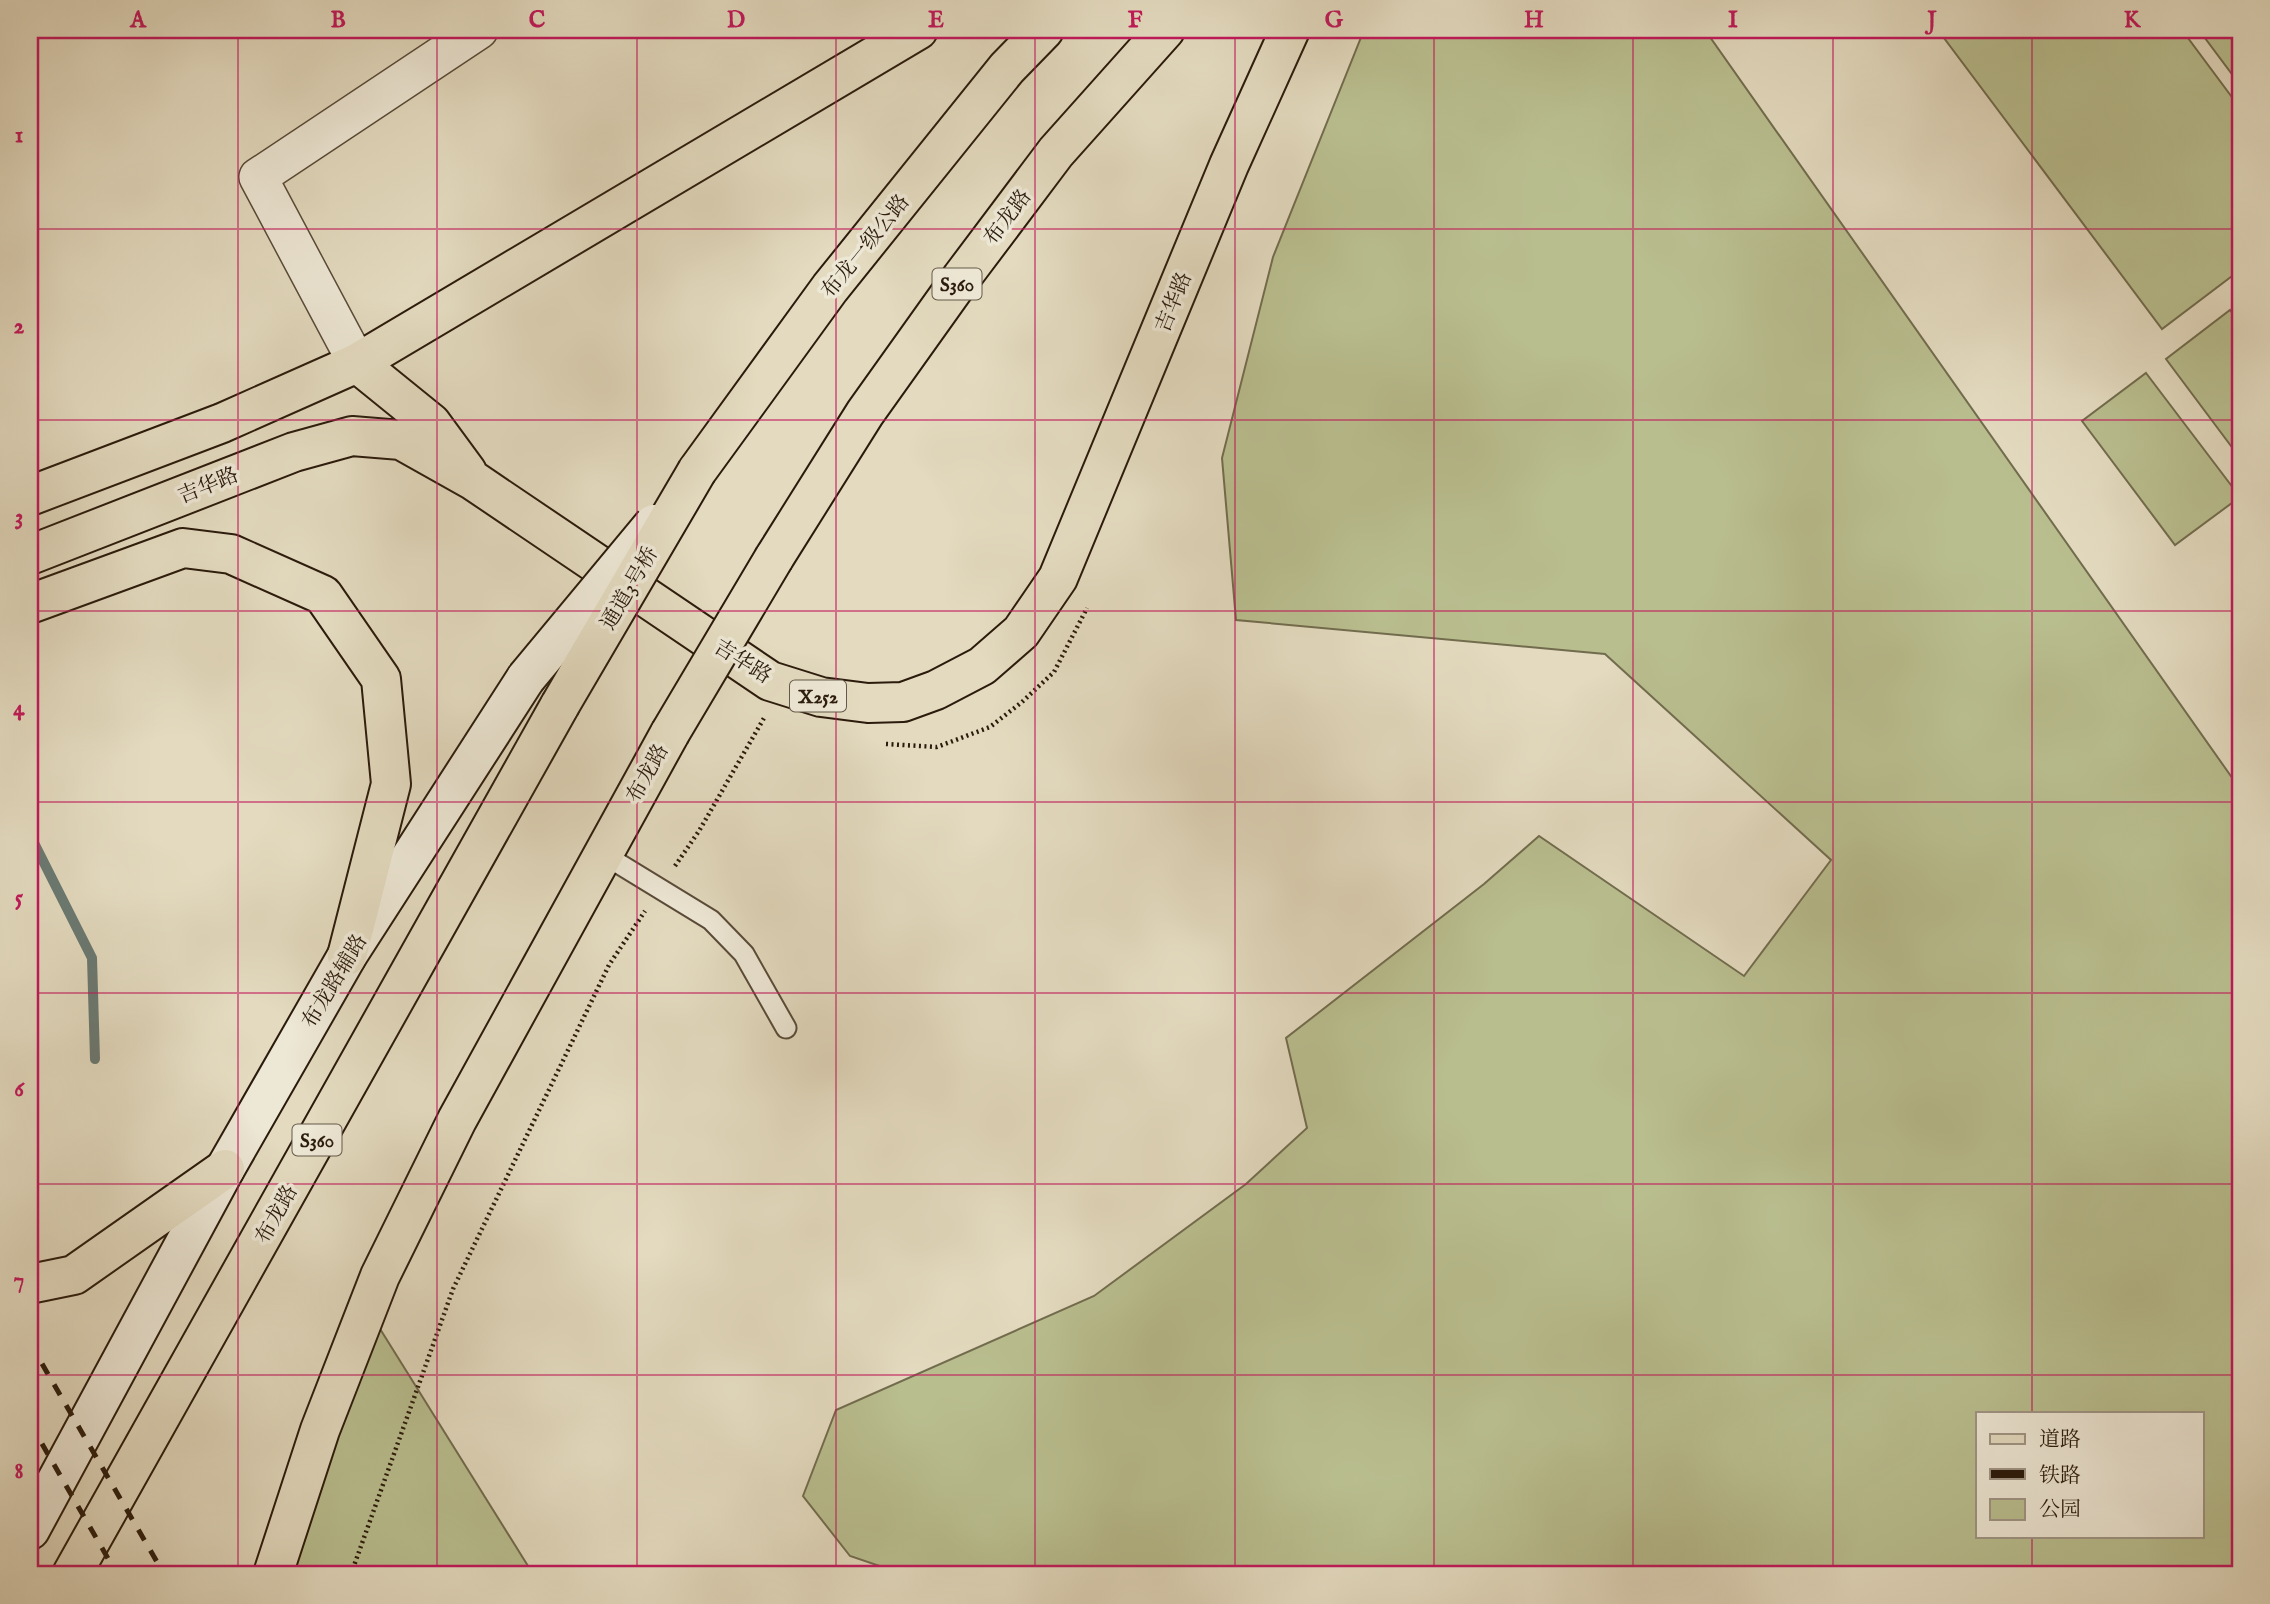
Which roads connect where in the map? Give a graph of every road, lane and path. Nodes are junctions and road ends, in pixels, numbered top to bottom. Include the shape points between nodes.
1 (918, 30) edge
2 (1044, 30) edge
3 (1165, 30) edge
4 (1290, 30) edge
5 (463, 34) edge
6 (357, 363) junction
7 (697, 471) junction
8 (474, 481) junction
9 (30, 496) edge
10 (30, 555) edge
11 (30, 604) edge
12 (560, 705) joint
13 (603, 854) junction
14 (347, 956) junction
15 (609, 965) dead end
16 (786, 1028) dead end
17 (225, 1169) junction
18 (30, 1284) edge
19 (30, 1530) edge
20 (72, 1574) edge
21 (273, 1574) edge
22 (351, 1574) edge

1 - 6 main road
2 - 7 main road, 布龙一级公路 / S360 via 1007,68 830,288
3 - 13 main road, 布龙路 / S360, bridge via 1056,152 865,413 670,733
4 - 8 main road, 吉华路 / X252 via 1229,165 1058,578 1021,632 982,666 903,702 821,697 770,681
5 - 6 street via 258,177
6 - 8 main road via 431,423
6 - 9 main road via 222,423
7 - 12 main road, 通道3号桥 / S360, bridge
7 - 14 main road, 布龙路辅路, bridge via 526,678
8 - 10 main road, 吉华路 / X252 via 401,440 352,436 282,456
11 - 14 main road via 183,548 231,554 323,595 381,679 391,784
12 - 20 main road, 布龙路 / S360
13 - 16 lane via 711,920 744,954
13 - 21 main road, 布龙路 / S360 via 457,1119 380,1276 320,1430
14 - 17 main road, 布龙路辅路
15 - 22 path via 453,1289
17 - 18 main road via 74,1275
17 - 19 main road, 布龙路辅路

